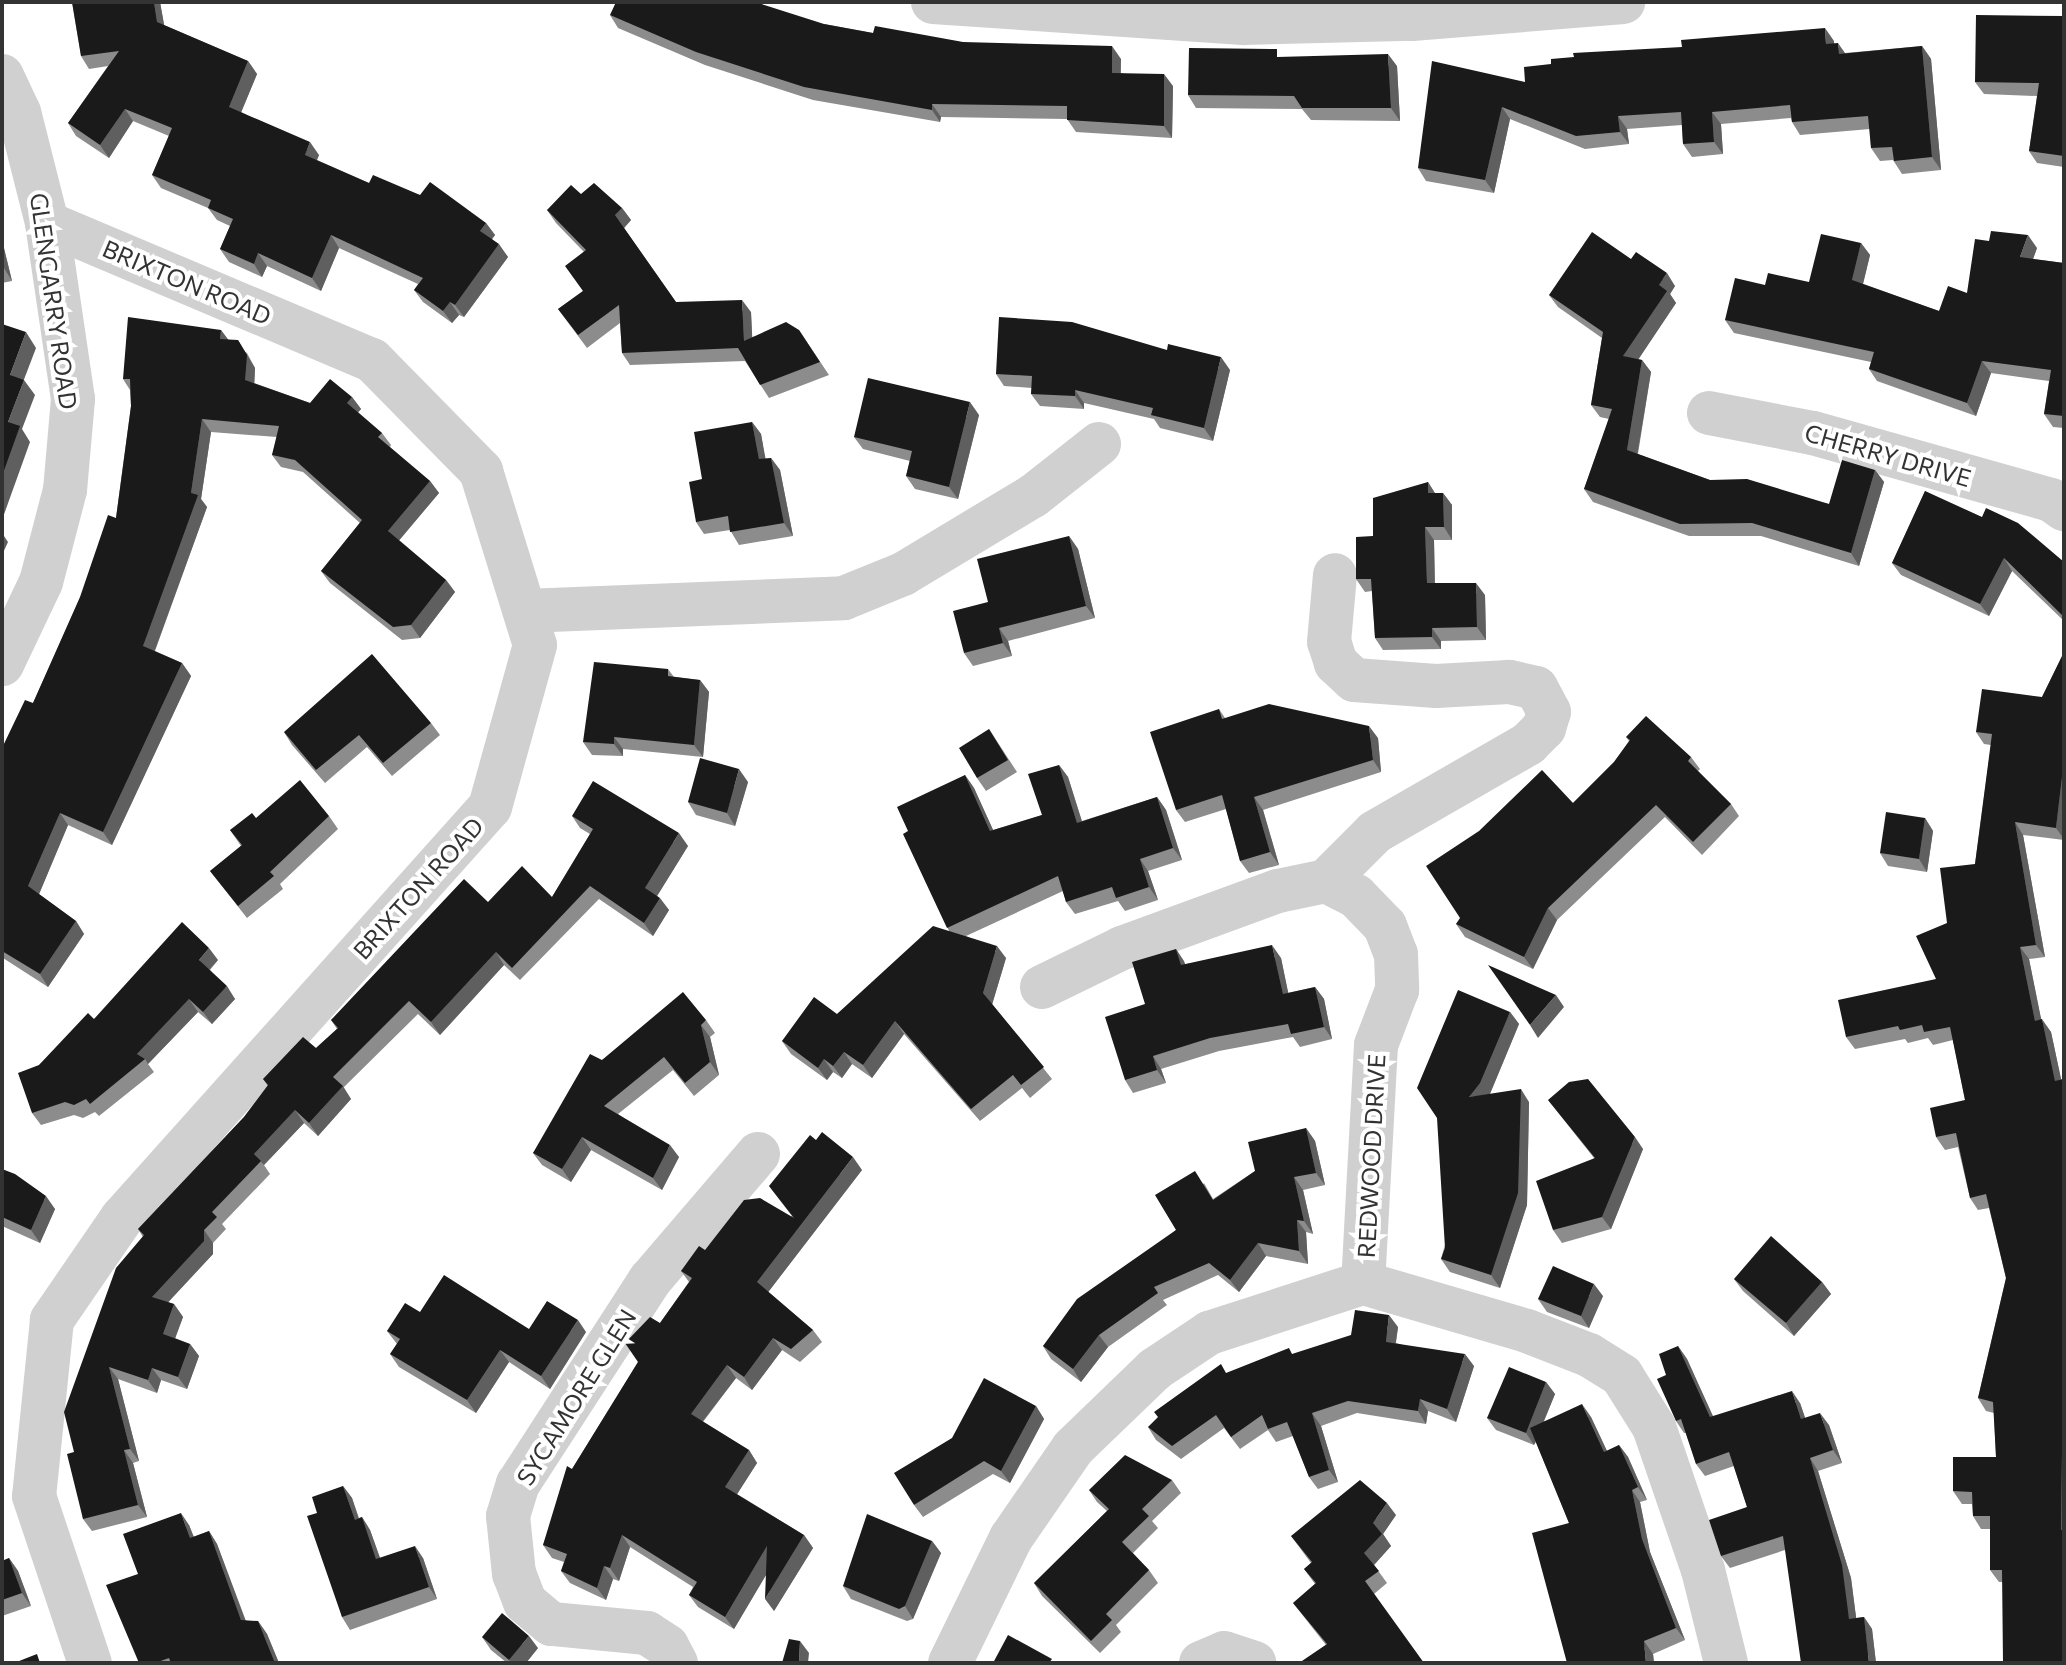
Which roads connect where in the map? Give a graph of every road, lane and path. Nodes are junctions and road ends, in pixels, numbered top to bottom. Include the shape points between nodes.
1 (933, 2) edge
2 (1623, 2) edge
3 (2, 76) edge
4 (47, 223) junction
5 (1709, 413) dead end
6 (1099, 444) dead end
7 (2064, 509) edge
8 (1335, 575) dead end
9 (525, 611) junction
10 (2, 664) edge
11 (1326, 881) junction
12 (1042, 987) dead end
13 (758, 1154) dead end
14 (1363, 1283) junction
15 (90, 1663) edge
16 (676, 1663) edge
17 (950, 1663) edge
18 (1201, 1663) edge
19 (1254, 1663) edge
20 (1726, 1663) edge

1 - 2 street via 1243,23 1412,19
3 - 4 street, GLENGARRY ROAD via 19,112
4 - 9 street, BRIXTON ROAD via 372,360 481,471
4 - 10 street, GLENGARRY ROAD via 73,399 65,490 41,582
5 - 7 street, CHERRY DRIVE via 1813,433 2051,500
6 - 9 street via 1033,496 903,574 844,598
8 - 11 street via 1329,642 1336,663 1354,680 1436,686 1509,682 1536,688 1549,712 1544,728 1528,744 1375,832
9 - 15 street, BRIXTON ROAD via 535,645 490,807 122,1218 52,1320 34,1496
11 - 12 street via 1278,891 1178,927
11 - 14 street, REDWOOD DRIVE via 1356,896 1385,926 1396,954 1397,990 1376,1045
13 - 16 street, SYCAMORE GLEN via 650,1280 518,1484 508,1516 514,1574 525,1602 551,1624 647,1633 667,1646
14 - 17 street via 1209,1333 1155,1369 1073,1448 1011,1538
14 - 20 street, REDWOOD DRIVE via 1527,1331 1589,1355 1622,1376 1654,1427 1703,1570
18 - 19 street via 1224,1653

